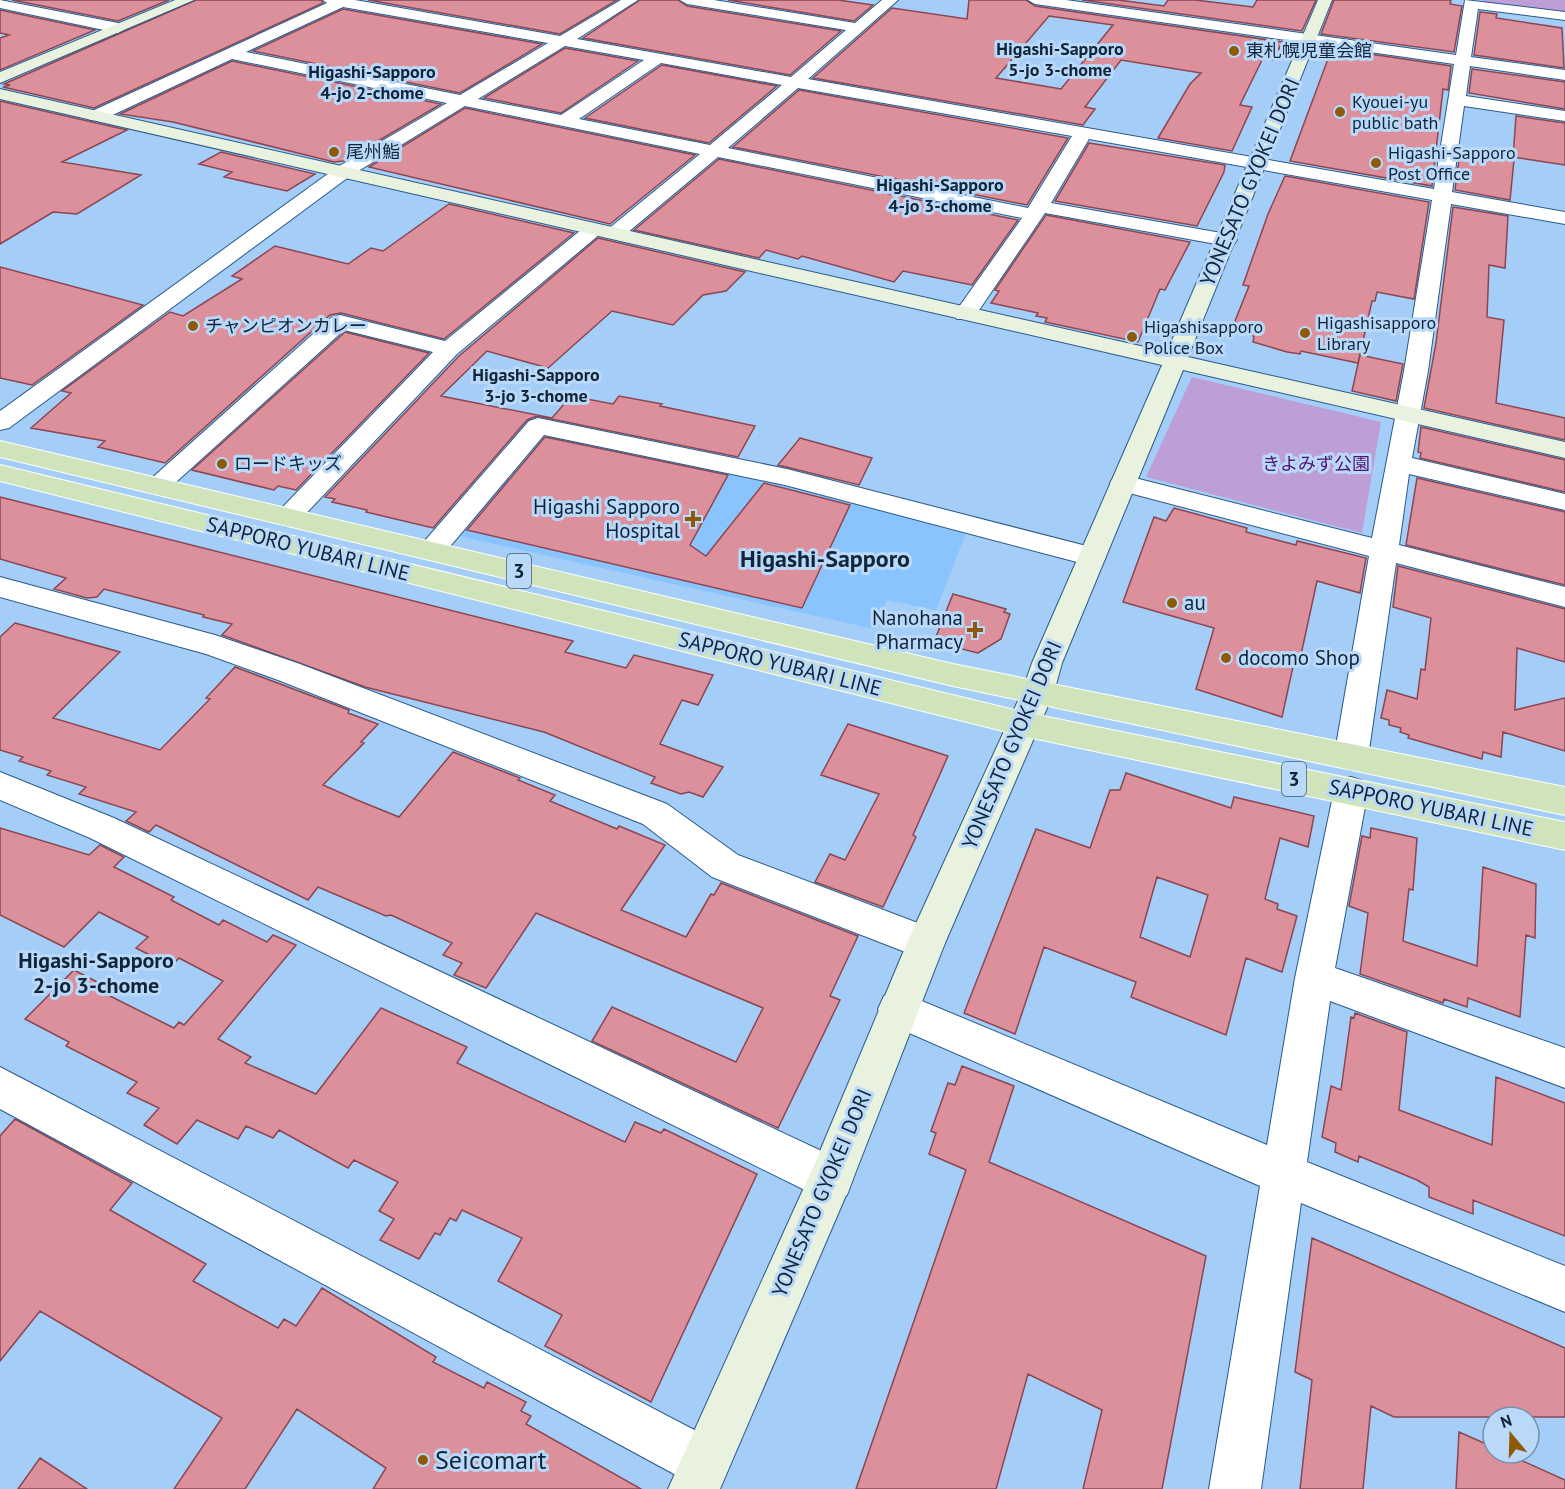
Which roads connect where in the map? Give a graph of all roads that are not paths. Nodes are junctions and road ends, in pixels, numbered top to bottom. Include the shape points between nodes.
1 (187, 0) edge
2 (631, 0) edge
3 (687, 0) edge
4 (891, 0) edge
5 (1035, 0) edge
6 (1325, 0) edge
7 (339, 1) edge
8 (1471, 2) edge
9 (0, 4) edge
10 (1565, 16) edge
11 (118, 28) junction
12 (859, 28) junction
13 (1309, 39) junction
14 (562, 41) junction
15 (230, 54) junction
16 (658, 58) junction
17 (1461, 61) junction
18 (1565, 75) edge
19 (0, 78) edge
20 (799, 81) junction
21 (0, 94) edge
22 (1455, 100) junction
23 (462, 101) junction
24 (96, 116) junction
25 (1565, 116) edge
26 (564, 121) junction
27 (1084, 132) junction
28 (714, 151) junction
29 (1259, 163) junction
30 (343, 172) junction
31 (1442, 196) junction
32 (1036, 210) junction
33 (1565, 218) edge
34 (603, 232) junction
35 (1227, 240) junction
36 (965, 314) junction
37 (449, 349) junction
38 (1173, 362) junction
39 (1408, 414) junction
40 (0, 423) edge
41 (0, 448) edge
42 (1565, 450) edge
43 (1398, 463) junction
44 (0, 473) edge
45 (1124, 483) junction
46 (156, 486) junction
47 (1565, 502) edge
48 (287, 517) junction
49 (432, 550) junction
50 (1384, 550) junction
51 (1092, 557) junction
52 (0, 587) edge
53 (1565, 597) edge
54 (1030, 708) junction
55 (1351, 774) junction
56 (0, 785) edge
57 (1565, 801) edge
58 (1565, 836) edge
59 (926, 943) junction
60 (1314, 978) junction
61 (898, 1009) junction
62 (1565, 1068) edge
63 (0, 1087) edge
64 (1283, 1174) junction
65 (831, 1179) junction
66 (1565, 1289) edge
67 (699, 1476) edge
68 (1235, 1489) edge

1 - 11 street
2 - 14 street
3 - 12 street
4 - 12 street
5 - 13 street
6 - 13 street, YONESATO GYOKEI DORI
7 - 14 street
7 - 15 street
8 - 10 street
8 - 17 street
9 - 11 street
11 - 19 street
12 - 20 street
13 - 17 street
13 - 29 street, YONESATO GYOKEI DORI
14 - 16 street
14 - 23 street
15 - 23 street
15 - 24 street
16 - 20 street
16 - 26 street
17 - 18 street
17 - 22 street
20 - 27 street
20 - 28 street
21 - 24 street
22 - 25 street
22 - 31 street
23 - 26 street
23 - 30 street
24 - 30 street
26 - 28 street
27 - 29 street
27 - 32 street
28 - 32 street
28 - 34 street
29 - 31 street
29 - 35 street, YONESATO GYOKEI DORI
30 - 34 street
30 - 40 street
31 - 33 street
31 - 39 street
32 - 35 street
32 - 36 street
34 - 36 street
34 - 37 street
35 - 38 street, YONESATO GYOKEI DORI
36 - 38 street
37 - 46 street via 340,322
37 - 48 street
38 - 39 street
38 - 45 street, YONESATO GYOKEI DORI
39 - 42 street
39 - 43 street
41 - 46 main road, SAPPORO YUBARI LINE / 3
43 - 47 street
43 - 50 street
44 - 54 main road, SAPPORO YUBARI LINE / 3
45 - 50 street
45 - 51 street, YONESATO GYOKEI DORI
46 - 48 main road, SAPPORO YUBARI LINE / 3
48 - 49 main road, SAPPORO YUBARI LINE / 3
49 - 51 street via 538,426 788,477
49 - 54 main road, SAPPORO YUBARI LINE / 3 via 953,675
50 - 53 street
50 - 55 street
51 - 54 street, YONESATO GYOKEI DORI
52 - 59 street via 215,646 289,672 655,814 724,866
54 - 55 main road, SAPPORO YUBARI LINE / 3
54 - 59 street, YONESATO GYOKEI DORI
55 - 57 main road, SAPPORO YUBARI LINE / 3
55 - 58 main road, SAPPORO YUBARI LINE / 3
55 - 60 street
56 - 65 street via 102,828
59 - 61 street, YONESATO GYOKEI DORI
60 - 62 street
60 - 64 street
61 - 64 street
61 - 65 street, YONESATO GYOKEI DORI
63 - 67 street
64 - 66 street
64 - 68 street
65 - 67 street, YONESATO GYOKEI DORI

